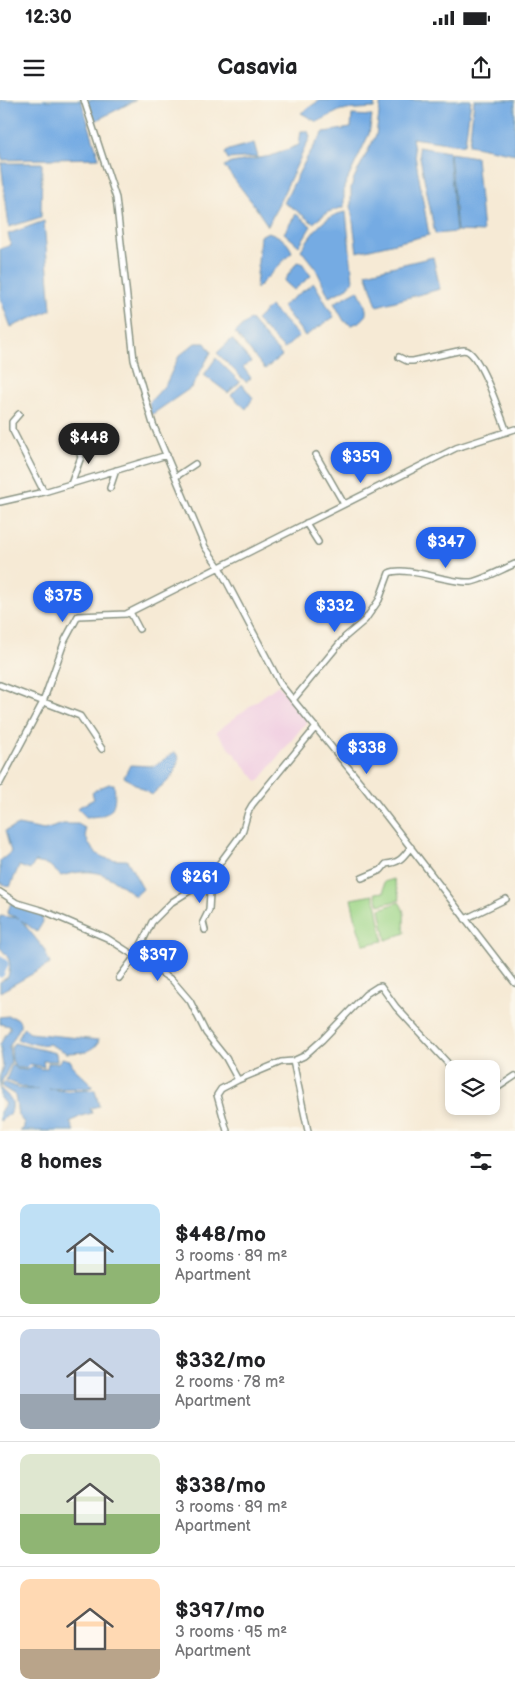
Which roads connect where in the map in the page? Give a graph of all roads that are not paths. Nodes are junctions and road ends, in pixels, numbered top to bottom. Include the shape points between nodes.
1 (84, 100) edge
2 (399, 357) dead end
3 (19, 414) dead end
4 (515, 429) edge
5 (507, 432) junction
6 (77, 446) dead end
7 (316, 455) dead end
8 (167, 456) junction
9 (195, 464) dead end
10 (116, 470) junction
11 (177, 476) junction
12 (71, 484) junction
13 (110, 488) dead end
14 (44, 492) junction
15 (0, 502) edge
16 (344, 504) junction
17 (306, 523) junction
18 (318, 542) dead end
19 (515, 564) edge
20 (219, 567) junction
21 (130, 612) junction
22 (139, 629) dead end
23 (0, 685) edge
24 (293, 700) junction
25 (43, 702) junction
26 (316, 727) junction
27 (102, 750) dead end
28 (0, 783) edge
29 (411, 847) junction
30 (211, 875) junction
31 (362, 878) dead end
32 (0, 892) edge
33 (506, 899) dead end
34 (466, 918) junction
35 (205, 930) dead end
36 (136, 955) junction
37 (119, 978) dead end
38 (515, 983) edge
39 (445, 1060) edge
40 (293, 1061) junction
41 (515, 1076) edge
42 (238, 1080) junction
43 (500, 1086) edge
44 (227, 1131) edge
45 (308, 1131) edge

1 - 8 street via 116,198 134,360
2 - 5 street via 413,361 464,350 470,352 478,362
3 - 14 street via 12,422 12,430
4 - 5 street
5 - 16 street via 456,448
6 - 12 street via 81,457
7 - 16 street
8 - 10 street
8 - 11 street
9 - 11 street
10 - 12 street
10 - 13 street
11 - 20 street via 206,546
12 - 14 street
14 - 15 street
16 - 17 street
17 - 18 street
17 - 20 street
19 - 24 street via 471,582 392,571 379,600 364,620 345,636
20 - 21 street
20 - 24 street via 276,676
21 - 22 street
21 - 25 street via 78,616 65,640
23 - 25 street
24 - 26 street
25 - 27 street via 81,717
25 - 28 street
26 - 29 street
26 - 30 street via 252,805 242,832
29 - 31 street via 402,860 386,864 381,870
29 - 34 street
30 - 35 street via 209,910 203,922
30 - 36 street via 172,902 152,922
32 - 36 street via 17,903 107,938
33 - 34 street
34 - 38 street
36 - 37 street
36 - 42 street via 172,980 190,1001 206,1033
39 - 40 street via 378,986 366,994 310,1052
40 - 42 street via 280,1062
40 - 45 street
41 - 43 street
42 - 44 street via 221,1089 217,1095

